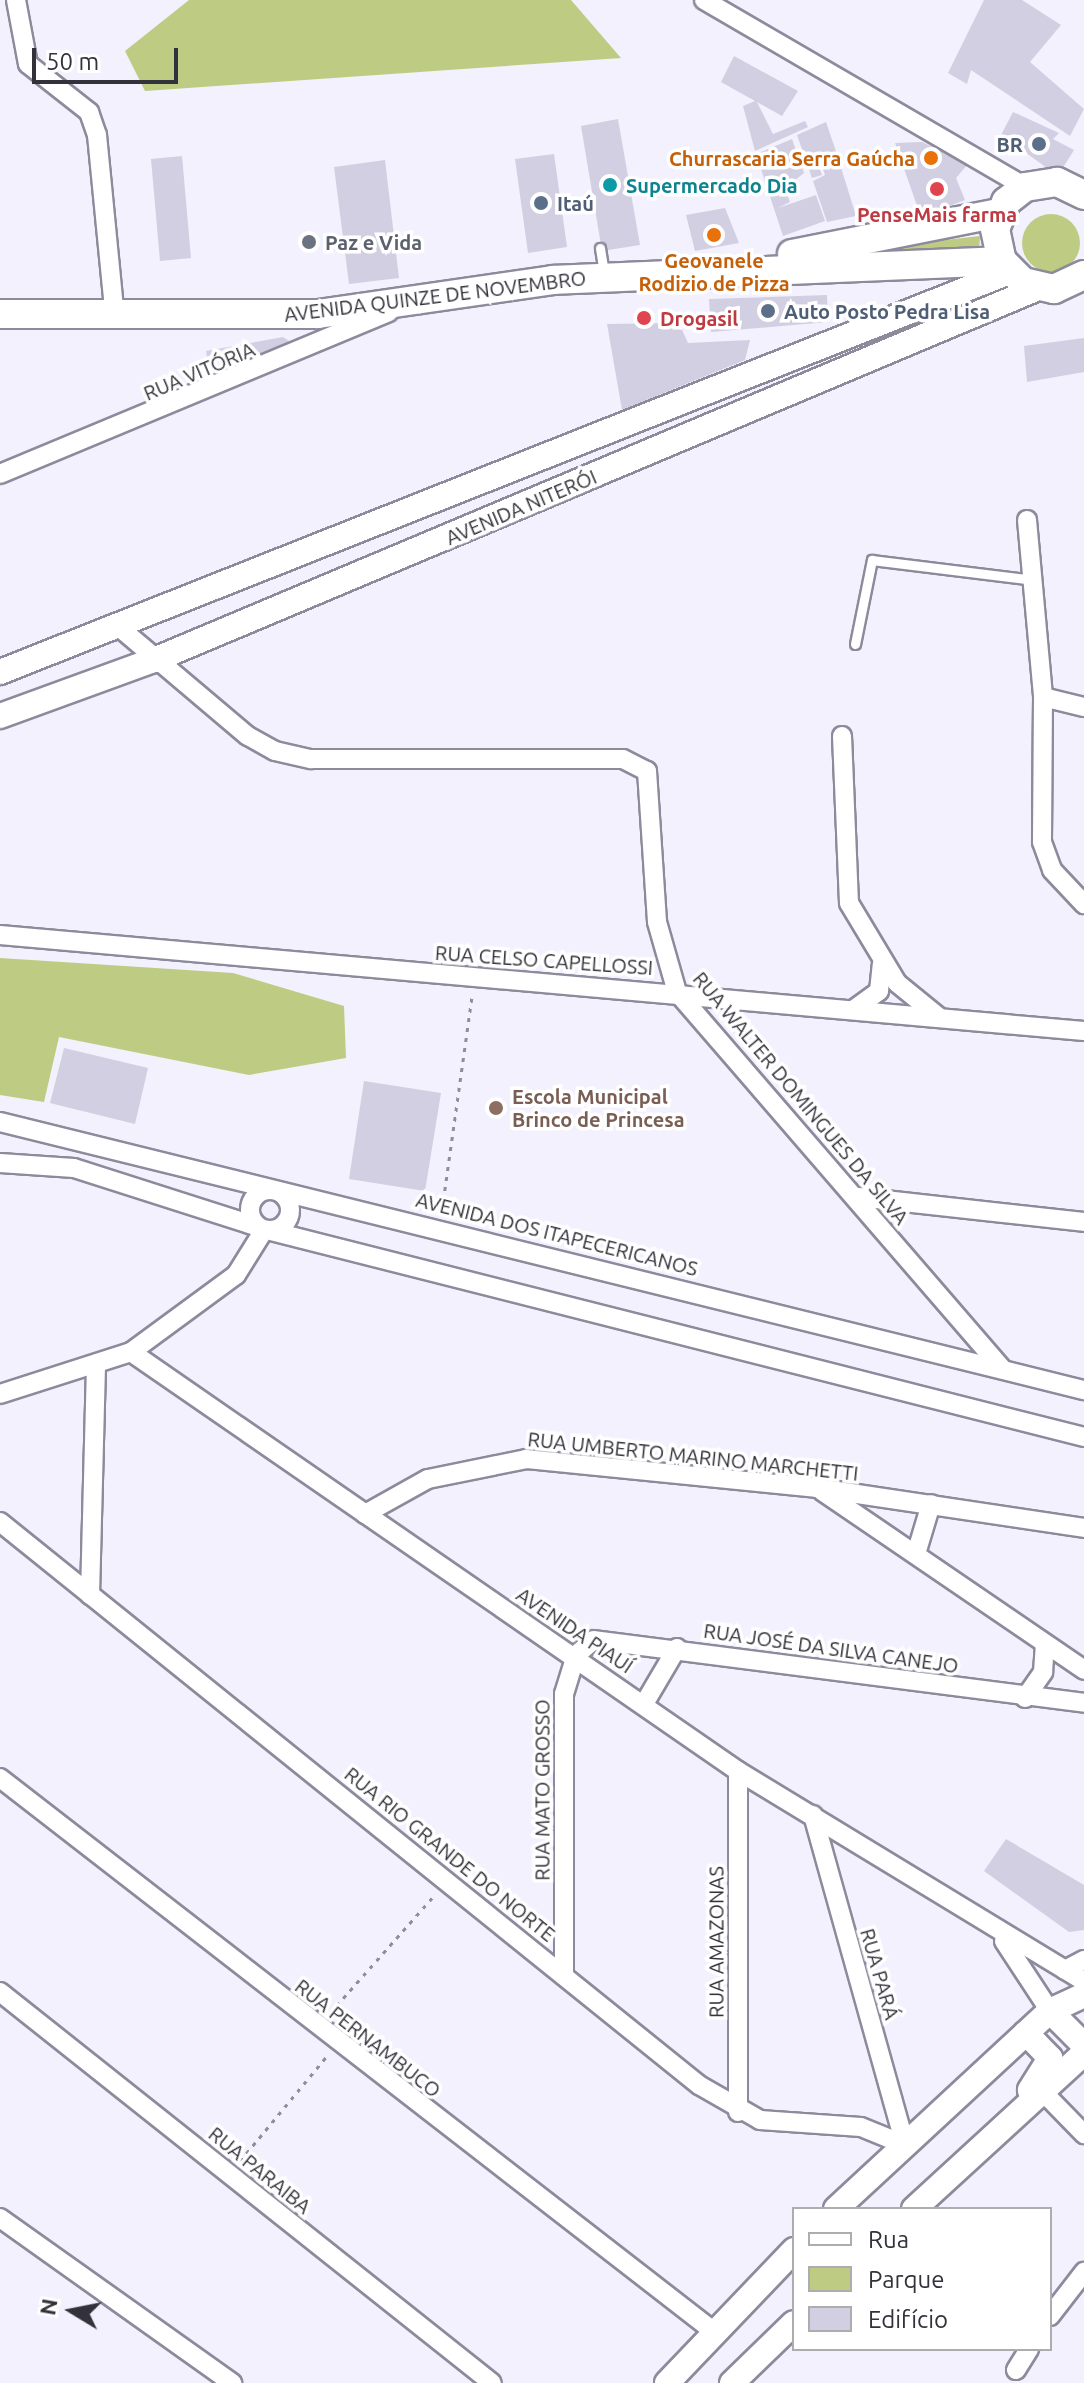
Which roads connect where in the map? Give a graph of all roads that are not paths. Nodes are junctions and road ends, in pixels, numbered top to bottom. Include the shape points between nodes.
1 (16, 0) edge
2 (704, 0) edge
3 (1080, 184) edge
4 (1025, 187) junction
5 (1000, 213) junction
6 (600, 248) dead end
7 (1006, 267) junction
8 (725, 268) junction
9 (1084, 275) edge
10 (604, 277) junction
11 (1038, 288) junction
12 (412, 302) junction
13 (0, 314) edge
14 (115, 318) junction
15 (859, 327) junction
16 (871, 362) junction
17 (0, 474) edge
18 (1027, 520) dead end
19 (1034, 580) junction
20 (120, 628) junction
21 (855, 644) dead end
22 (154, 660) junction
23 (0, 672) edge
24 (1043, 697) junction
25 (1084, 707) edge
26 (0, 716) edge
27 (842, 736) dead end
28 (1084, 904) edge
29 (0, 935) edge
30 (882, 964) junction
31 (677, 992) junction
32 (853, 1010) junction
33 (940, 1018) junction
34 (1084, 1031) edge
35 (9, 1123) edge
36 (0, 1163) edge
37 (277, 1191) junction
38 (858, 1197) junction
39 (1084, 1222) edge
40 (263, 1229) junction
41 (131, 1352) junction
42 (96, 1367) junction
43 (1001, 1368) junction
44 (1084, 1390) edge
45 (0, 1394) edge
46 (1084, 1437) edge
47 (817, 1488) junction
48 (931, 1504) junction
49 (365, 1514) junction
50 (0, 1522) edge
51 (1084, 1528) edge
52 (916, 1554) junction
53 (90, 1595) junction
54 (1045, 1644) junction
55 (677, 1648) junction
56 (576, 1655) junction
57 (1084, 1670) edge
58 (1025, 1698) junction
59 (1084, 1703) edge
60 (644, 1704) junction
61 (738, 1771) junction
62 (0, 1778) edge
63 (813, 1815) junction
64 (1000, 1935) junction
65 (1084, 1960) edge
66 (1065, 1970) junction
67 (564, 1976) junction
68 (1084, 1981) edge
69 (0, 1992) edge
70 (1084, 1995) edge
71 (1050, 2011) junction
72 (1026, 2033) junction
73 (1084, 2045) edge
74 (1084, 2053) edge
75 (1043, 2092) junction
76 (738, 2112) junction
77 (1008, 2121) junction
78 (1084, 2134) edge
79 (905, 2145) junction
80 (838, 2207) edge
81 (916, 2207) edge
82 (0, 2218) edge
83 (792, 2252) edge
84 (1084, 2272) edge
85 (1052, 2313) edge
86 (792, 2325) edge
87 (712, 2330) junction
88 (1028, 2351) edge
89 (1016, 2370) dead end
90 (670, 2382) edge
91 (232, 2383) edge
92 (492, 2383) edge
93 (732, 2383) edge

1 - 14 street via 28,64 89,112 97,135
2 - 4 street
3 - 4 main road
4 - 5 main road
5 - 7 main road
5 - 8 main road, AVENIDA QUINZE DE NOVEMBRO
6 - 10 lane
7 - 8 main road, AVENIDA QUINZE DE NOVEMBRO
7 - 11 main road
7 - 15 main road, AVENIDA NITERÓI
8 - 10 main road, AVENIDA QUINZE DE NOVEMBRO
9 - 11 main road
10 - 12 main road, AVENIDA QUINZE DE NOVEMBRO
11 - 16 main road, AVENIDA NITERÓI
12 - 14 main road, AVENIDA QUINZE DE NOVEMBRO via 318,314
12 - 17 street, RUA VITÓRIA
13 - 14 main road, AVENIDA QUINZE DE NOVEMBRO
15 - 16 main road
15 - 20 main road, AVENIDA NITERÓI
16 - 22 main road, AVENIDA NITERÓI
18 - 19 street
19 - 21 lane via 872,560
19 - 24 street
20 - 22 street, RUA WALTER DOMINGUES DA SILVA
20 - 23 main road, AVENIDA NITERÓI
22 - 26 main road, AVENIDA NITERÓI
22 - 31 street, RUA WALTER DOMINGUES DA SILVA via 248,736 311,759 636,762 647,771 657,922
24 - 25 street
24 - 28 street via 1042,842 1052,870
27 - 30 street via 849,903
29 - 31 street, RUA CELSO CAPELLOSSI
30 - 32 street via 879,991
30 - 33 street
31 - 32 street, RUA CELSO CAPELLOSSI
31 - 38 street, RUA WALTER DOMINGUES DA SILVA
32 - 33 street, RUA CELSO CAPELLOSSI
33 - 34 street, RUA CELSO CAPELLOSSI
35 - 37 street, AVENIDA DOS ITAPECERICANOS
36 - 40 street via 74,1168
37 - 40 street via 290,1210
37 - 40 street via 252,1200
37 - 43 street, AVENIDA DOS ITAPECERICANOS via 439,1226
38 - 39 street
38 - 43 street, RUA WALTER DOMINGUES DA SILVA
40 - 41 street via 236,1275
40 - 46 street
41 - 42 street
41 - 49 street, AVENIDA PIAUÍ
42 - 45 street
42 - 53 street
43 - 44 street, AVENIDA DOS ITAPECERICANOS
47 - 48 street, RUA UMBERTO MARINO MARCHETTI
47 - 49 street, RUA UMBERTO MARINO MARCHETTI via 526,1459 428,1479
47 - 52 street
48 - 51 street, RUA UMBERTO MARINO MARCHETTI
48 - 52 street
49 - 56 street, AVENIDA PIAUÍ
50 - 53 street, RUA RIO GRANDE DO NORTE
52 - 54 street
53 - 67 street, RUA RIO GRANDE DO NORTE via 449,1877
54 - 57 street
54 - 58 street via 1043,1672
55 - 56 street, RUA JOSÉ DA SILVA CANEJO via 594,1640
55 - 58 street, RUA JOSÉ DA SILVA CANEJO
55 - 60 street
56 - 60 street, AVENIDA PIAUÍ
56 - 67 street, RUA MATO GROSSO via 564,1694
58 - 59 street, RUA JOSÉ DA SILVA CANEJO
60 - 61 street, AVENIDA PIAUÍ
61 - 63 street, AVENIDA PIAUÍ
61 - 76 street, RUA AMAZONAS
62 - 87 street, RUA PERNAMBUCO
63 - 64 street, AVENIDA PIAUÍ
63 - 79 street, RUA PARÁ
64 - 66 street, AVENIDA PIAUÍ
64 - 71 street, AVENIDA PIAUÍ
65 - 66 street
66 - 68 street, AVENIDA PIAUÍ
67 - 76 street, RUA RIO GRANDE DO NORTE
69 - 92 street, RUA PARAIBA
70 - 71 main road
71 - 72 main road
71 - 73 main road
72 - 77 main road via 1050,2058
72 - 79 main road
74 - 75 main road
75 - 77 main road
75 - 78 street
76 - 79 street via 861,2127
77 - 81 main road
79 - 80 main road
82 - 91 street
83 - 87 main road
84 - 85 street
86 - 93 main road
87 - 90 main road
88 - 89 street

